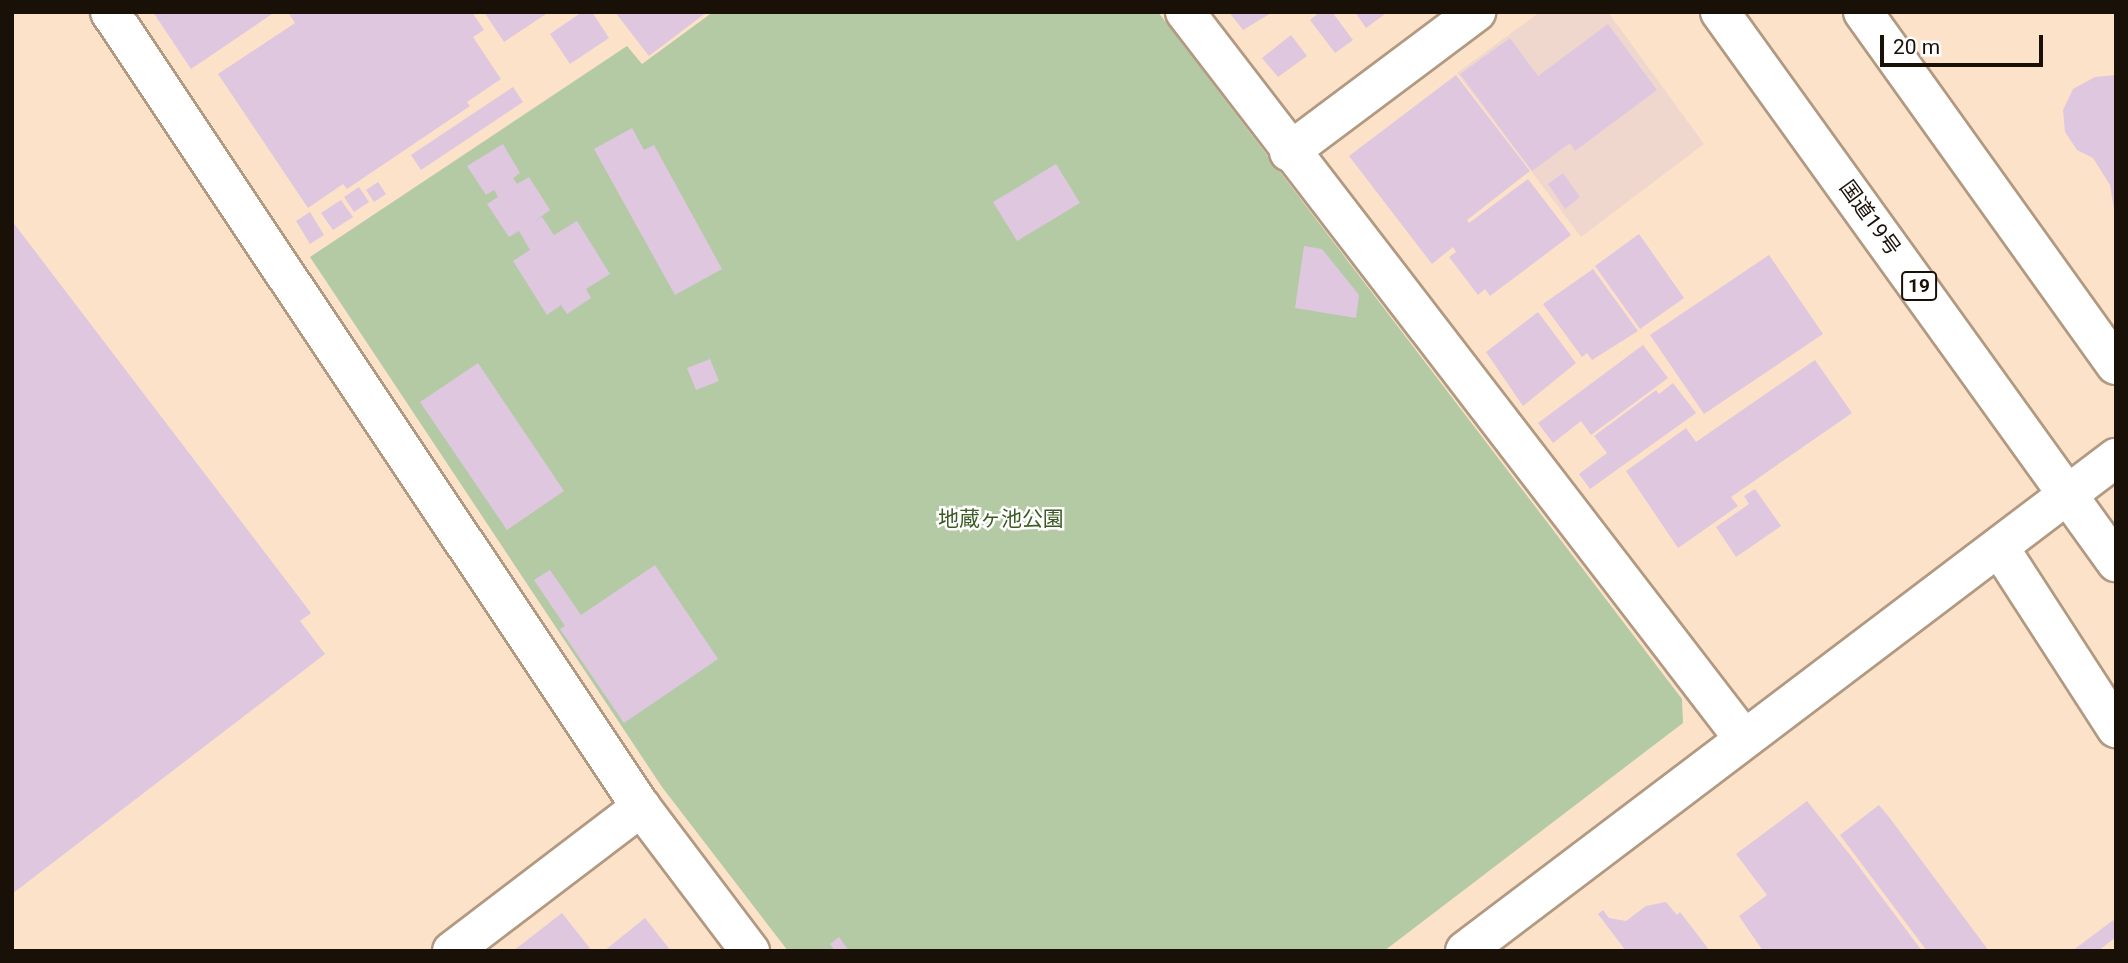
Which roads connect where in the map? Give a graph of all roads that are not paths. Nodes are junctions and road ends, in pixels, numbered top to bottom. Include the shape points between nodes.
1 (110, 12) edge
2 (1185, 12) edge
3 (1475, 12) edge
4 (1720, 12) edge
5 (1863, 12) edge
6 (1289, 152) junction
7 (2116, 365) edge
8 (2116, 458) edge
9 (2069, 492) junction
10 (1999, 547) junction
11 (2116, 562) edge
12 (2116, 728) edge
13 (1744, 739) junction
14 (641, 807) junction
15 (452, 951) edge
16 (750, 951) edge
17 (1465, 951) edge

1 - 14 main road
2 - 6 main road
3 - 6 main road
4 - 9 main road, 国道19号 / 19
5 - 7 main road
6 - 13 main road
8 - 9 main road
9 - 10 main road
9 - 11 main road, 国道19号 / 19
10 - 12 main road
10 - 13 main road
13 - 17 main road
14 - 15 main road
14 - 16 main road

